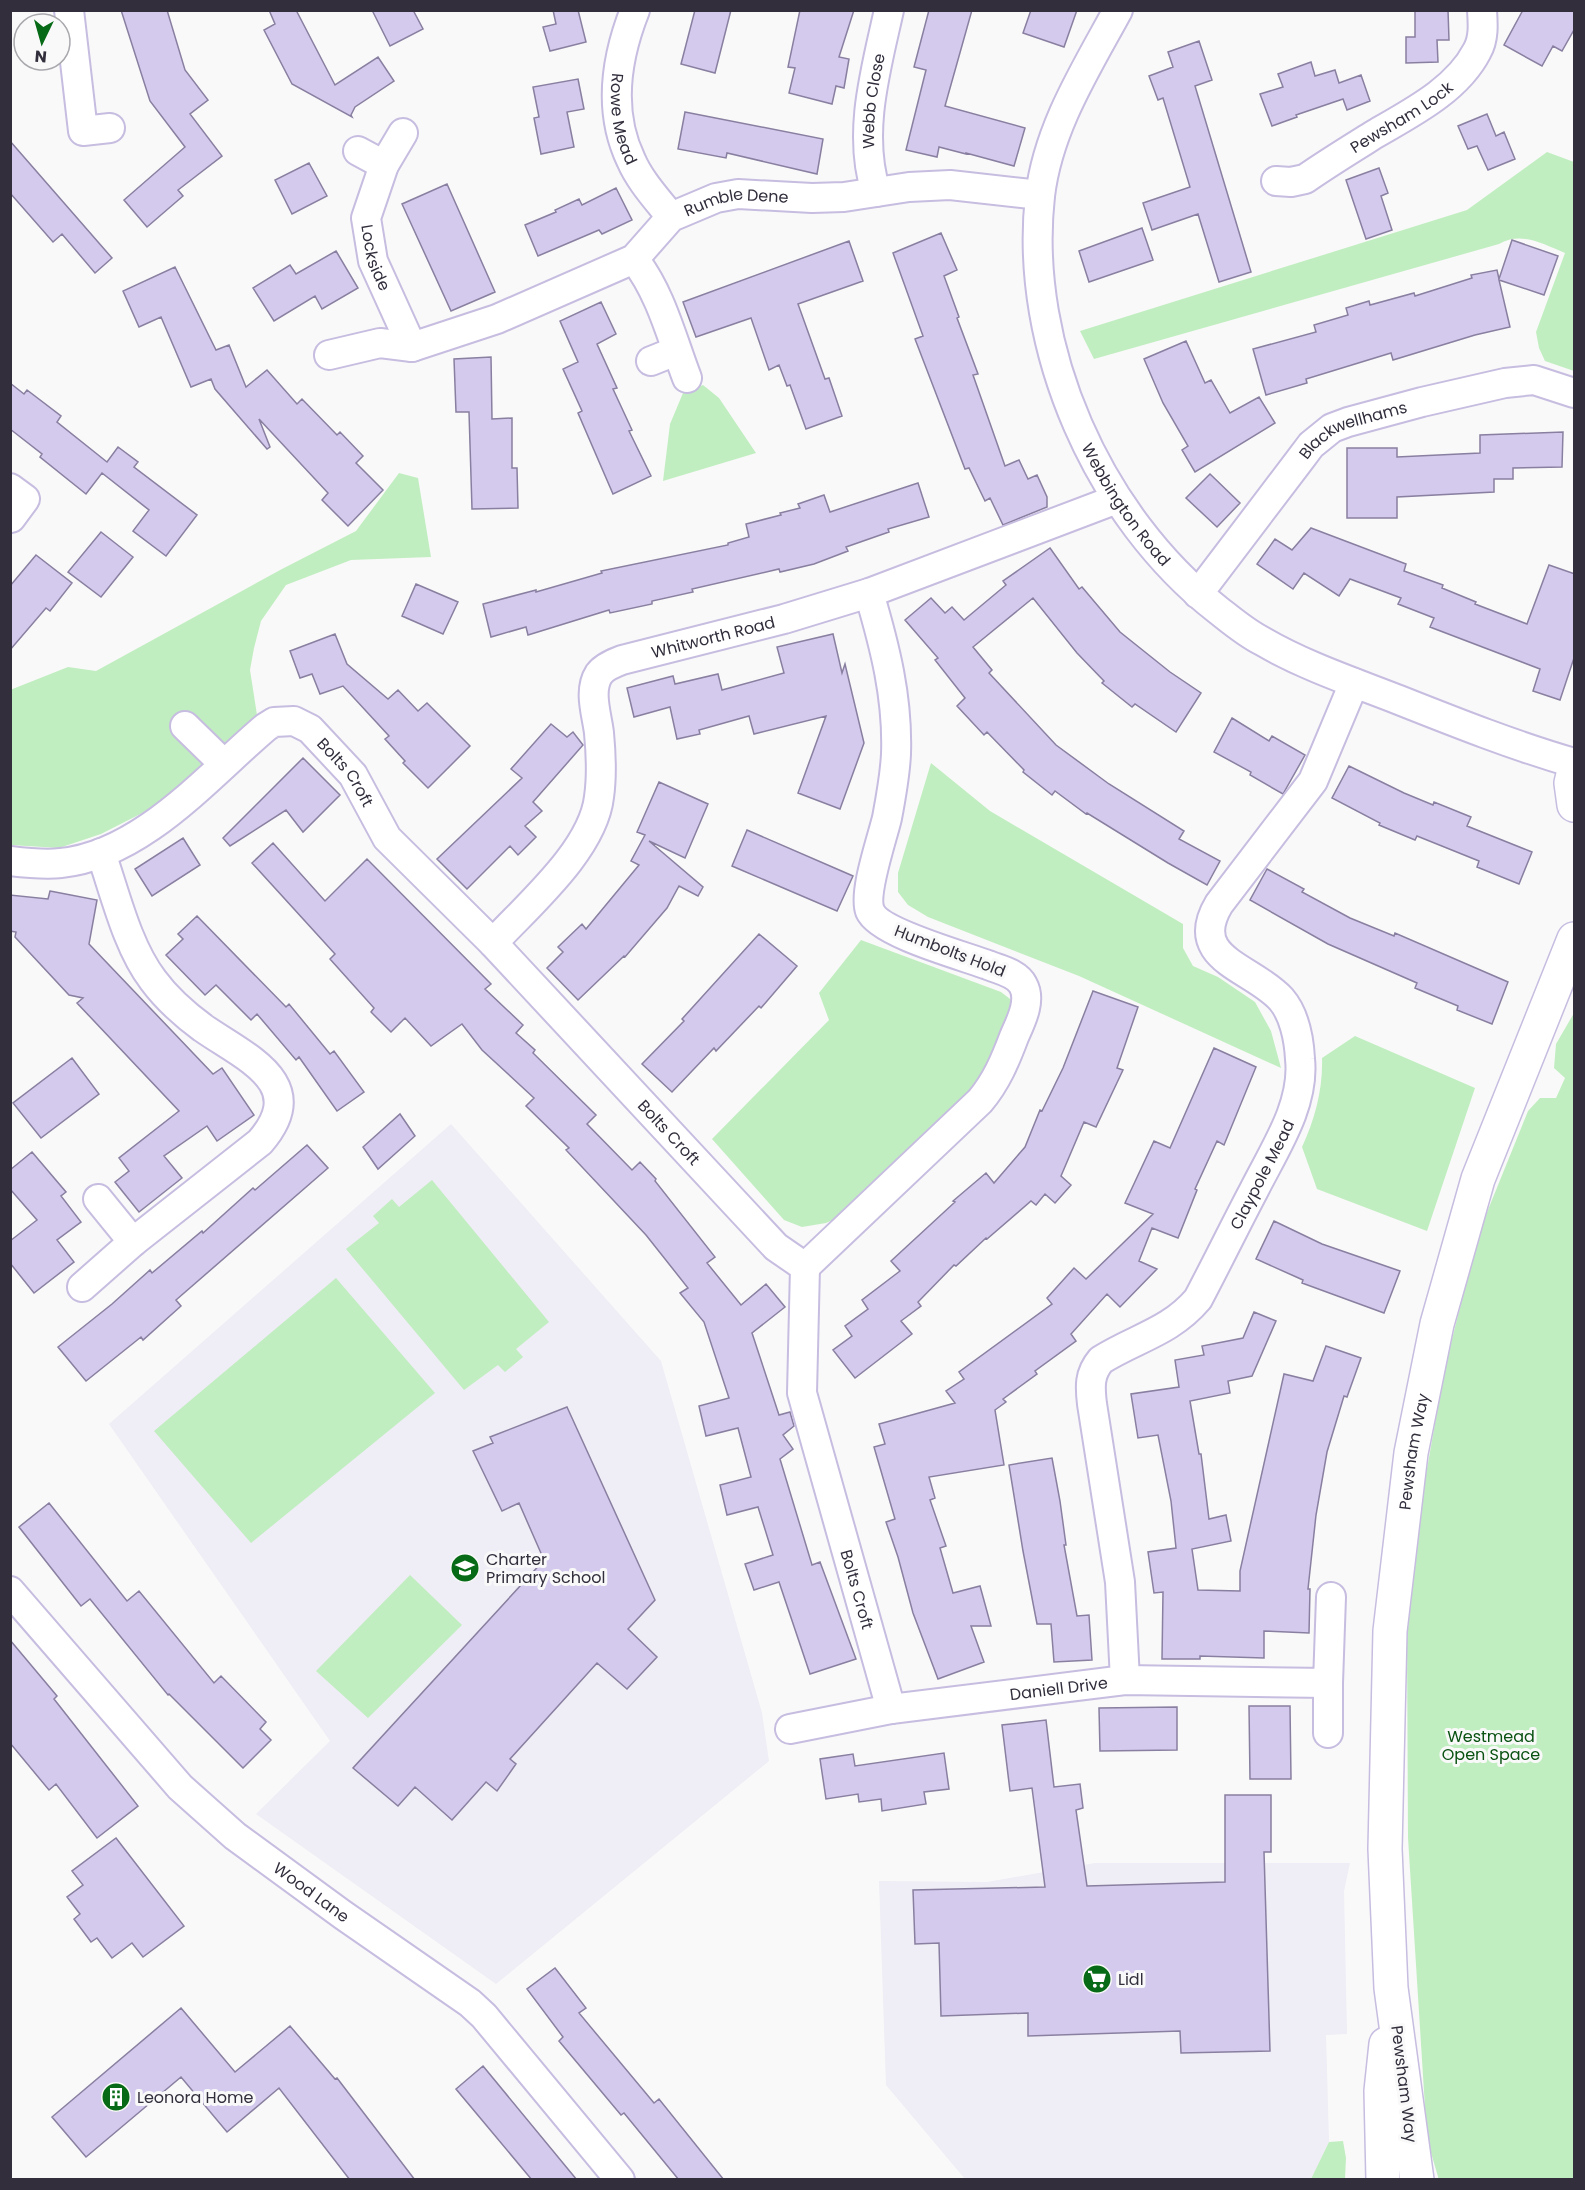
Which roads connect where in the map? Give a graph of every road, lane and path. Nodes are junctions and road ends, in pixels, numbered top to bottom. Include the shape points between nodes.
1 (69, 10) edge
2 (635, 10) edge
3 (890, 10) edge
4 (1118, 10) edge
5 (1482, 10) edge
6 (110, 128) dead end
7 (403, 133) dead end
8 (358, 151) dead end
9 (384, 165) junction
10 (1288, 188) dead end
11 (876, 192) junction
12 (1040, 195) junction
13 (671, 217) junction
14 (634, 259) junction
15 (412, 347) junction
16 (329, 355) dead end
17 (687, 378) dead end
18 (1575, 393) edge
19 (10, 488) edge
20 (1117, 499) junction
21 (11, 518) edge
22 (869, 593) junction
23 (1198, 594) junction
24 (1354, 683) junction
25 (184, 726) dead end
26 (1575, 763) edge
27 (224, 764) junction
28 (1575, 770) edge
29 (1575, 805) edge
30 (100, 853) junction
31 (10, 861) edge
32 (1575, 939) edge
33 (493, 943) junction
34 (98, 1198) dead end
35 (133, 1242) junction
36 (805, 1267) junction
37 (82, 1287) dead end
38 (10, 1592) edge
39 (1331, 1597) dead end
40 (1125, 1680) junction
41 (1328, 1683) junction
42 (891, 1709) junction
43 (790, 1729) dead end
44 (1328, 1733) dead end
45 (1391, 1988) junction
46 (621, 2180) edge
47 (1383, 2180) edge
48 (1417, 2180) edge

1 - 6 street via 83,131
2 - 13 street, Rowe Mead via 619,75 616,108 631,162
3 - 11 street, Webb Close via 868,117 870,171
4 - 12 street, Webbington Road via 1066,106
5 - 10 street, Pewsham Lock via 1479,49 1452,82 1430,100
7 - 9 street, Lockside
8 - 9 street
9 - 15 street, Lockside via 366,218 373,261
11 - 12 street, Rumble Dene via 950,185
11 - 13 street, Rumble Dene via 812,198 738,194 716,198
12 - 20 street, Webbington Road via 1040,292 1053,356 1075,420
13 - 14 street, Rumble Dene
14 - 15 street, Rumble Dene via 497,319
14 - 17 street via 658,302 664,356
15 - 16 street, Rumble Dene via 380,343
18 - 23 street, Blackwellhams via 1534,380 1505,383 1332,428 1306,451
19 - 21 street via 26,499
20 - 22 street, Whitworth Road
20 - 23 street, Webbington Road via 1156,550
22 - 33 street, Whitworth Road via 622,660 604,670 594,694 601,770 599,800 591,824 577,851
22 - 36 street, Humbolts Hold via 891,675 896,755 887,816 869,891 870,910 874,918 894,931 1017,978 1024,986 1025,1008 1002,1067 980,1101
23 - 24 street, Webbington Road via 1261,641
24 - 26 street, Webbington Road via 1521,747
24 - 40 street, Claypole Mead via 1313,781 1219,904 1210,922 1210,940 1218,953 1268,986 1283,1001 1293,1020 1300,1087 1289,1120 1198,1299 1172,1324 1101,1360 1090,1380 1120,1582
25 - 27 street
27 - 30 street, Bolts Croft via 162,819
27 - 33 street, Bolts Croft via 274,722 294,721 310,729 363,790 387,838
28 - 29 main road via 1571,783
30 - 31 street, Bolts Croft via 62,863
30 - 35 street via 136,951 152,979 173,1005 260,1066 273,1083 279,1100 279,1114 260,1143
32 - 45 main road, Pewsham Way via 1478,1179 1437,1324 1411,1453 1390,1631 1385,1849
33 - 36 street, Bolts Croft via 776,1247
34 - 35 street
35 - 37 street
36 - 42 street, Bolts Croft via 802,1393
38 - 46 street, Wood Lane via 180,1787 235,1836 484,2016
39 - 41 street
40 - 41 street, Daniell Drive
40 - 42 street, Daniell Drive
41 - 44 street
42 - 43 street, Daniell Drive
45 - 47 main road, Pewsham Way via 1381,2091
45 - 48 main road, Pewsham Way

